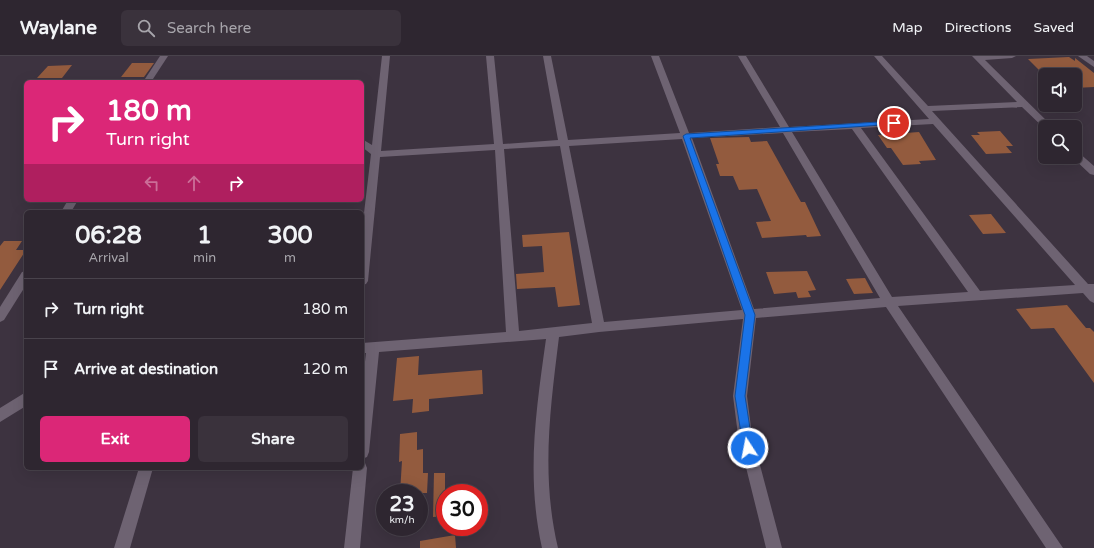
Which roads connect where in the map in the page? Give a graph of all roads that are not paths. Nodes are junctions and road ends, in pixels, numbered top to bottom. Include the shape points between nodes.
1 (164, 56) edge
2 (386, 56) edge
3 (490, 56) edge
4 (547, 56) edge
5 (655, 56) edge
6 (742, 56) edge
7 (878, 56) edge
8 (1012, 56) edge
9 (1082, 56) edge
10 (977, 57) edge
11 (1094, 65) edge
12 (148, 80) edge
13 (1024, 104) junction
14 (925, 109) junction
15 (1041, 120) edge
16 (935, 121) junction
17 (854, 125) junction
18 (786, 130) junction
19 (686, 136) junction
20 (564, 142) junction
21 (364, 144) edge
22 (499, 146) junction
23 (377, 154) junction
24 (1082, 161) edge
25 (1094, 172) edge
26 (364, 263) edge
27 (24, 278) edge
28 (1091, 292) edge
29 (977, 296) junction
30 (889, 302) junction
31 (750, 315) junction
32 (0, 317) edge
33 (599, 327) junction
34 (553, 333) junction
35 (513, 336) junction
36 (367, 347) edge
37 (24, 399) edge
38 (364, 410) edge
39 (0, 416) edge
40 (145, 470) edge
41 (360, 470) edge
42 (122, 548) edge
43 (352, 548) edge
44 (550, 548) edge
45 (774, 548) edge
46 (1055, 548) edge

1 - 12 street
2 - 23 street
3 - 22 street
4 - 20 street
5 - 19 street
6 - 18 street
7 - 14 street
8 - 10 street
9 - 11 street
10 - 13 street
13 - 14 street
13 - 15 street
14 - 16 street
16 - 17 street
16 - 28 street
17 - 18 street
17 - 29 street
18 - 19 street
18 - 30 street
19 - 20 street
19 - 31 street
20 - 22 street
20 - 33 street
21 - 23 street
22 - 23 street
22 - 35 street
23 - 26 street
24 - 25 street
27 - 32 street
28 - 29 street
29 - 30 street
30 - 31 street
30 - 46 street
31 - 33 street
31 - 45 street via 741,379 741,402 745,435
33 - 34 street
34 - 35 street
34 - 44 street via 539,468 543,524
35 - 36 street
36 - 38 street
37 - 39 street
40 - 42 street
41 - 43 street

